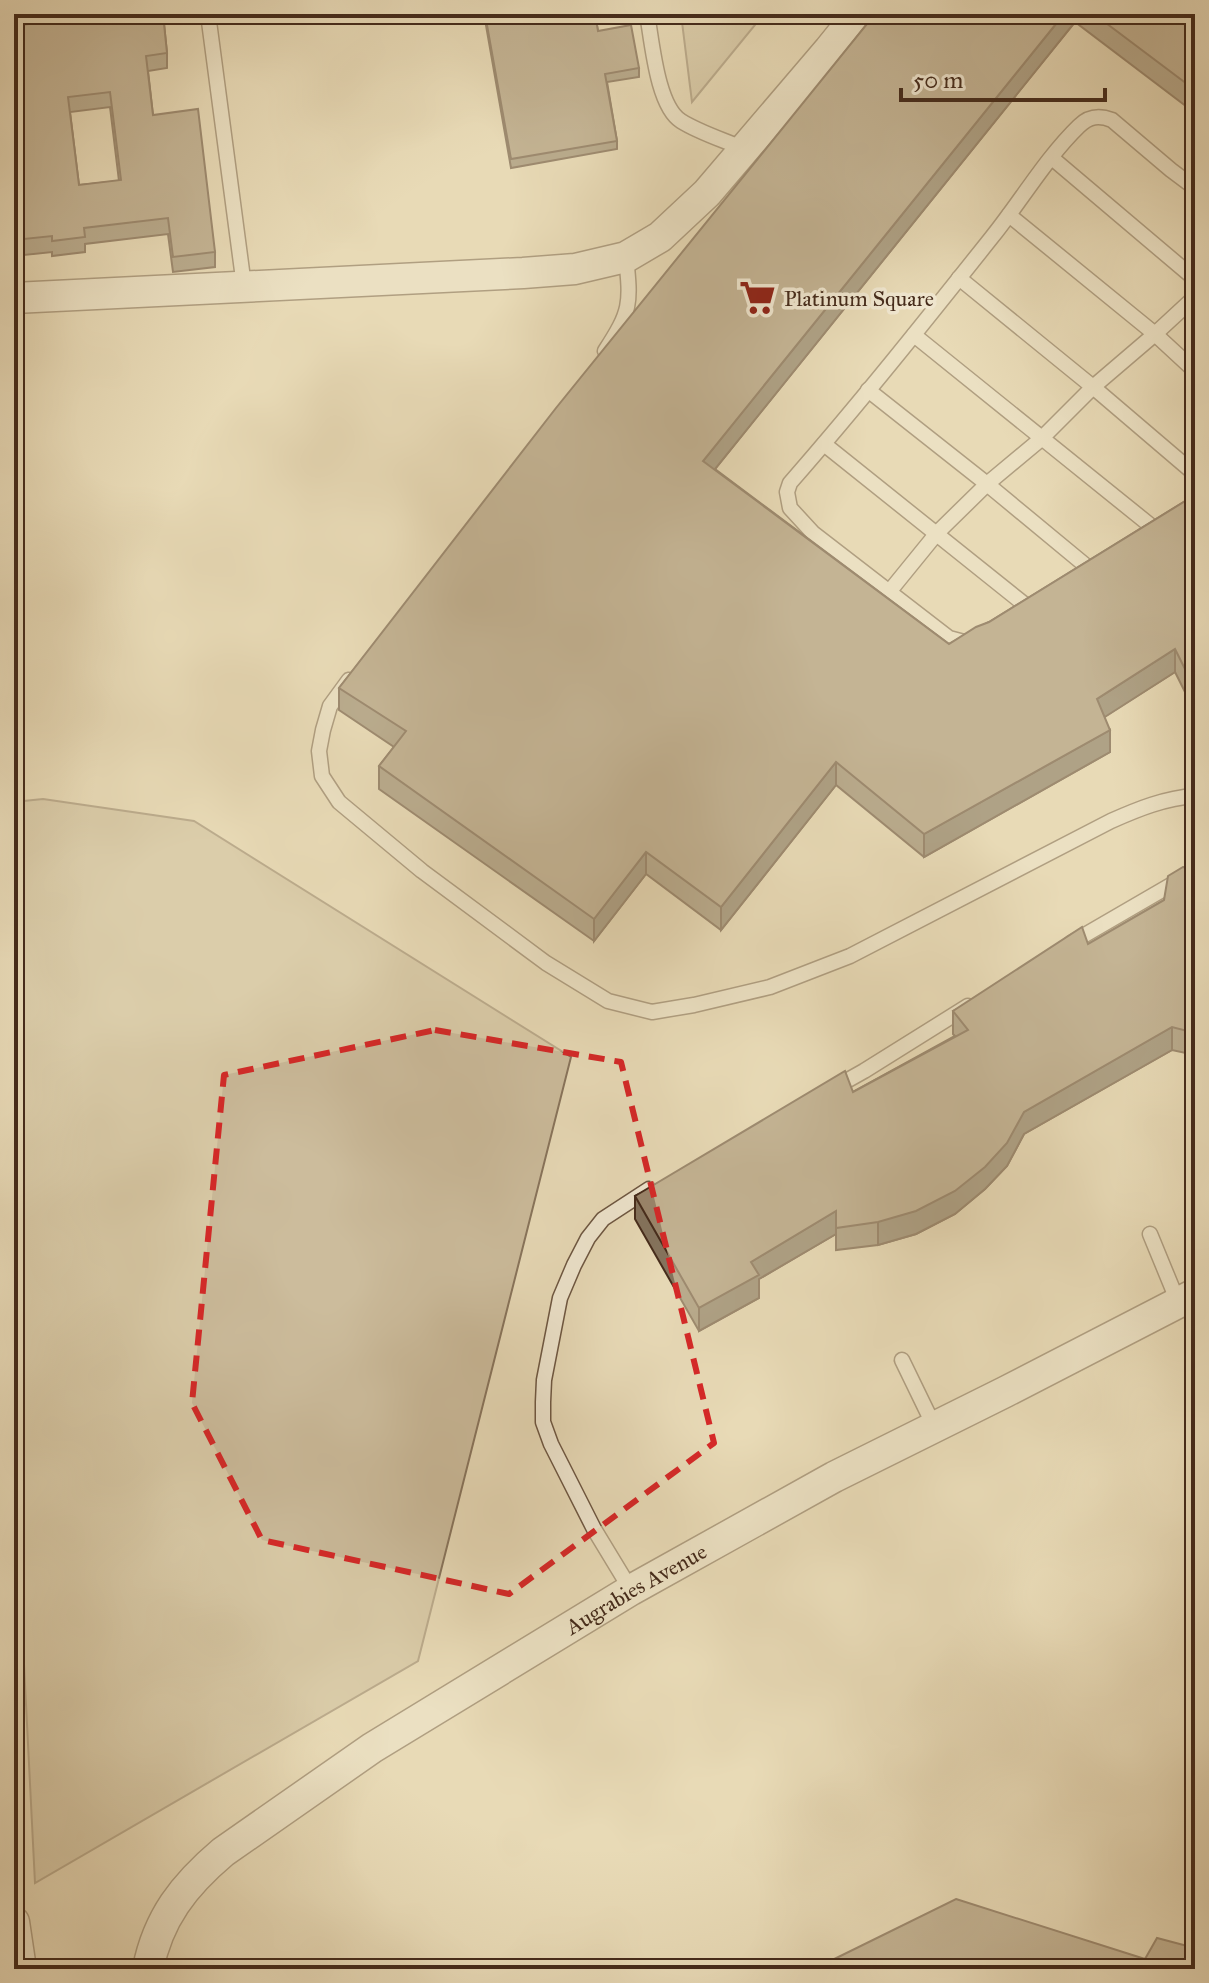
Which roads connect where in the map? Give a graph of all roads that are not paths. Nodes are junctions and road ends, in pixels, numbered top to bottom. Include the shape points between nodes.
1 (208, 14) edge
2 (647, 14) edge
3 (858, 14) edge
4 (745, 150) junction
5 (1052, 158) junction
6 (1195, 188) edge
7 (1009, 215) junction
8 (626, 257) junction
9 (959, 278) junction
10 (1195, 279) edge
11 (244, 286) junction
12 (15, 293) edge
13 (1195, 297) edge
14 (1155, 334) junction
15 (914, 335) junction
16 (601, 357) edge
17 (1195, 371) edge
18 (1093, 387) junction
19 (868, 390) junction
20 (1041, 439) junction
21 (824, 444) junction
22 (1195, 474) edge
23 (987, 484) junction
24 (1156, 530) edge
25 (937, 533) junction
26 (1092, 570) edge
27 (889, 592) junction
28 (1029, 608) edge
29 (984, 636) edge
30 (359, 668) edge
31 (1195, 796) edge
32 (1195, 871) edge
33 (1053, 954) edge
34 (986, 996) edge
35 (822, 1094) edge
36 (656, 1185) edge
37 (1150, 1234) dead end
38 (1186, 1298) edge
39 (902, 1360) dead end
40 (935, 1428) junction
41 (631, 1590) junction
42 (14, 1922) edge
43 (21, 1969) edge
44 (148, 1969) edge

1 - 11 lane
2 - 4 lane via 668,108 678,120
3 - 4 street
4 - 8 street via 660,237
5 - 6 lane via 1080,125 1102,116
5 - 7 lane
5 - 10 lane
7 - 9 lane
7 - 14 lane
8 - 11 street via 575,269 523,273
8 - 16 lane via 628,307
9 - 15 lane
9 - 18 lane
11 - 12 street
13 - 14 lane
14 - 17 lane
14 - 18 lane
15 - 19 lane
15 - 20 lane
18 - 20 lane
18 - 22 lane
19 - 21 lane
19 - 23 lane
20 - 23 lane
20 - 24 lane
21 - 25 lane
21 - 27 lane via 790,483 790,508 813,533
23 - 25 lane
23 - 26 lane
25 - 27 lane
25 - 28 lane
27 - 29 lane via 949,638 971,642
30 - 31 lane via 330,706 319,751 322,776 339,802 546,963 608,1001 652,1012 770,987 850,956 1111,821 1137,809
32 - 33 lane
34 - 35 lane
36 - 41 lane via 603,1219 588,1238 560,1298 544,1380 543,1422 551,1444
37 - 38 lane
38 - 40 street, Augrabies Avenue
39 - 40 lane
40 - 41 street, Augrabies Avenue via 834,1477
41 - 44 street, Augrabies Avenue via 372,1748 223,1852 165,1918
42 - 43 street

